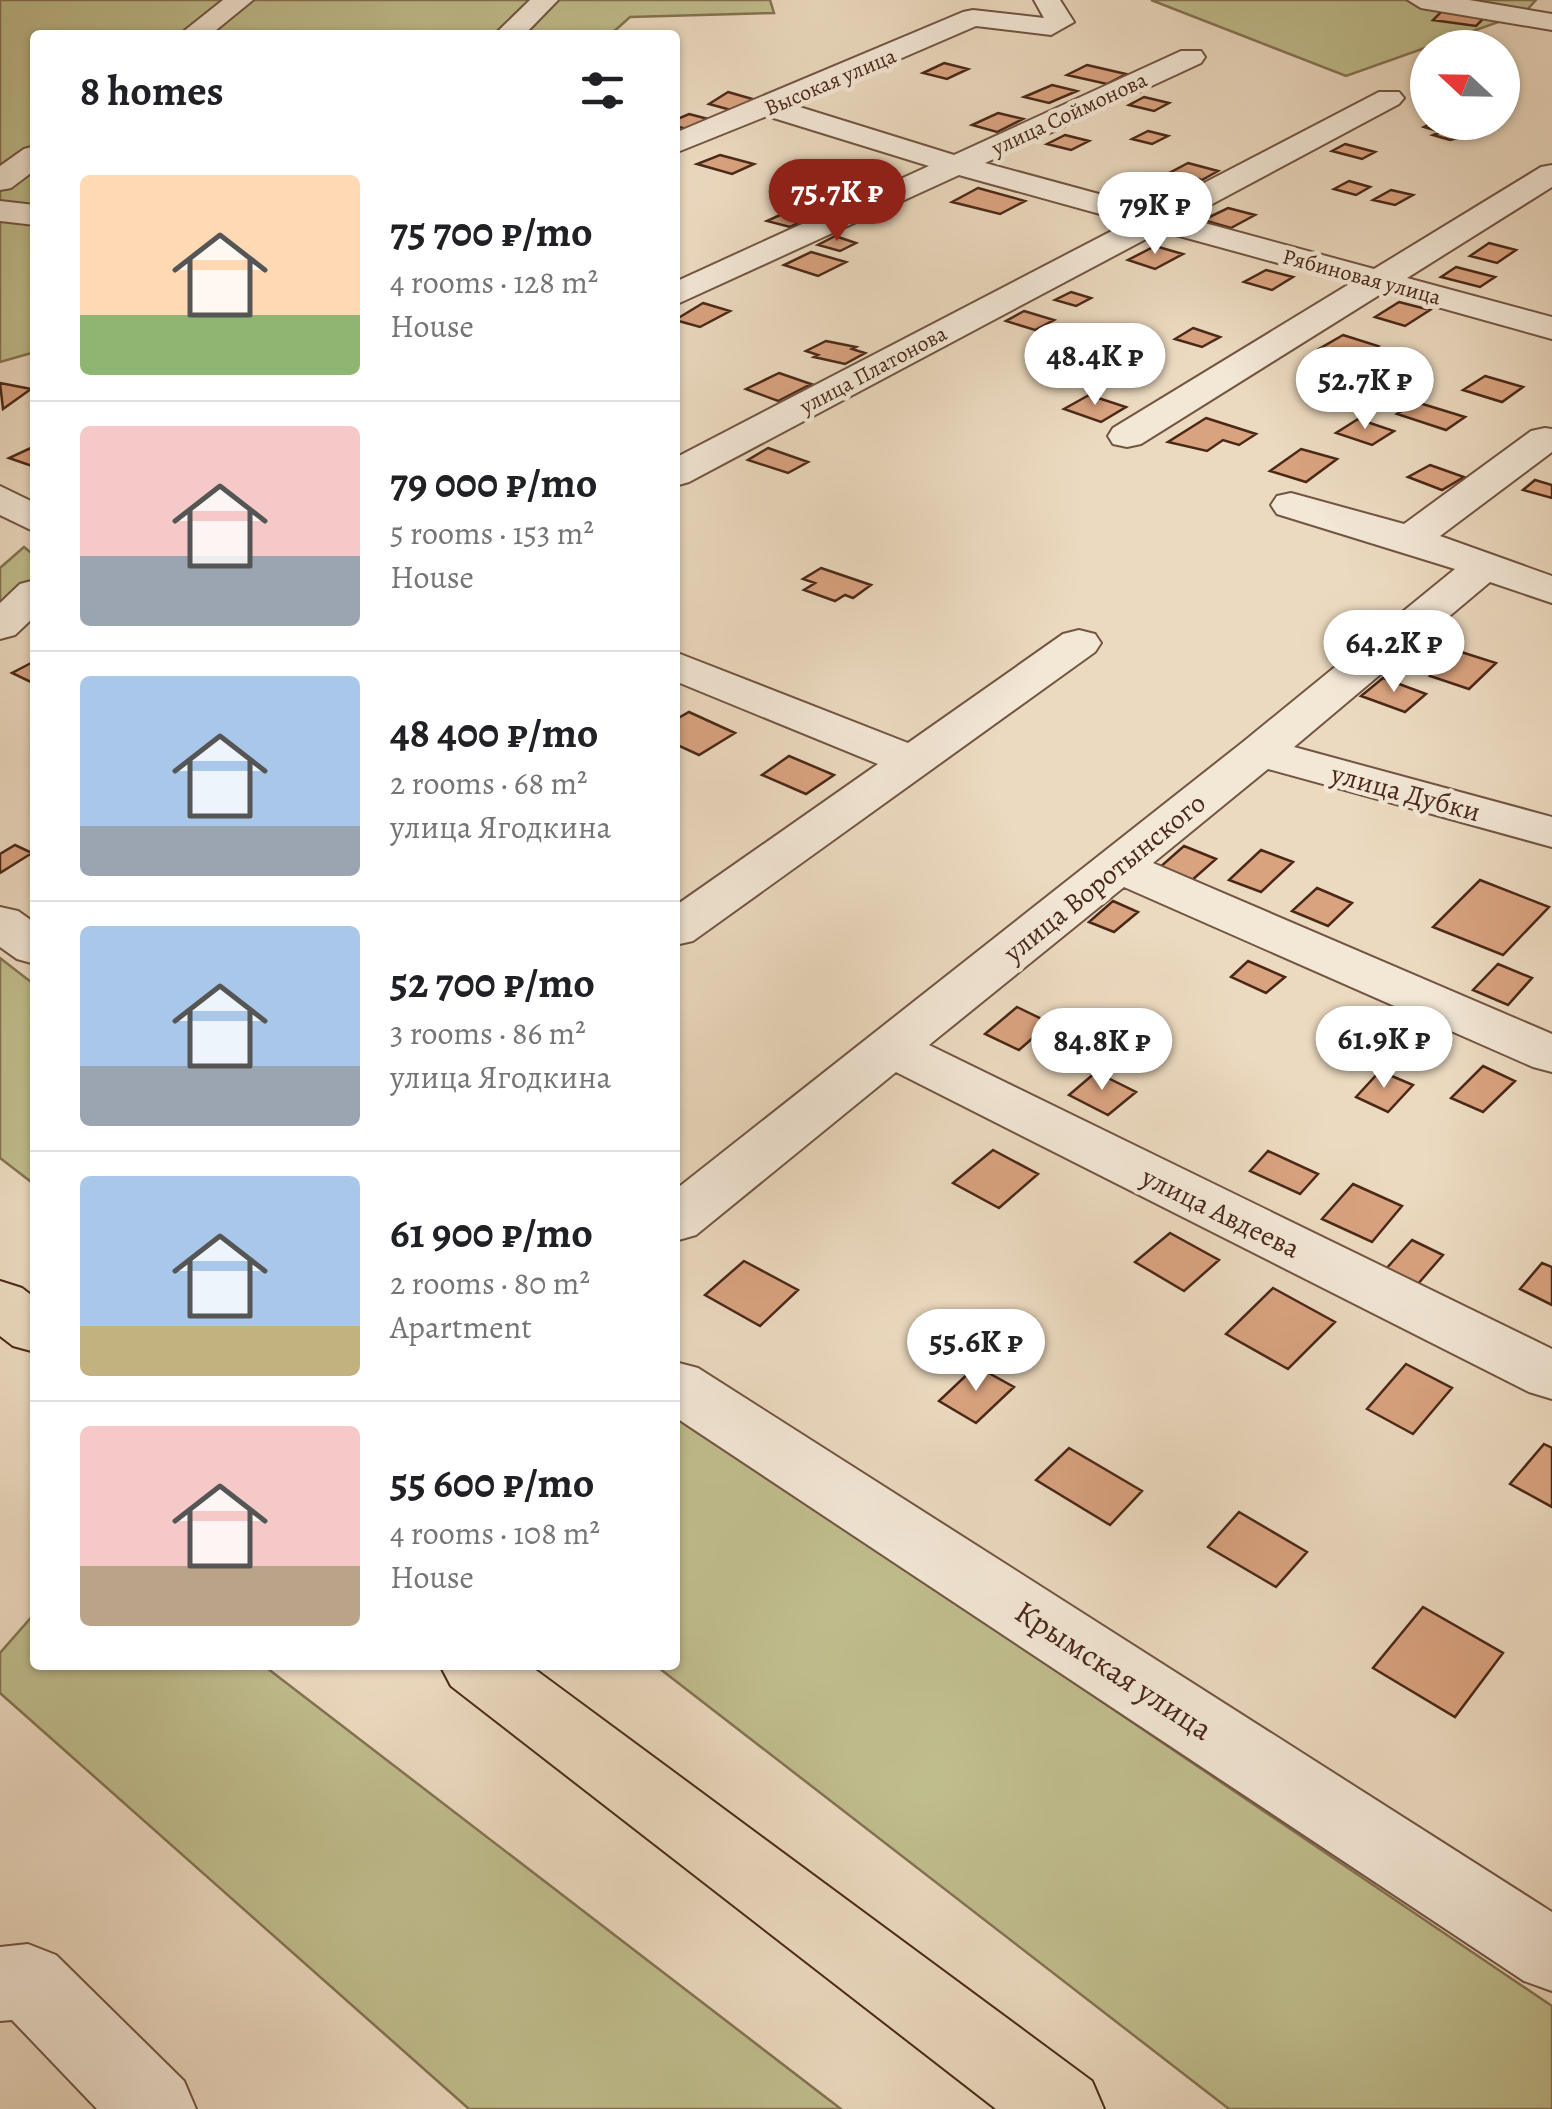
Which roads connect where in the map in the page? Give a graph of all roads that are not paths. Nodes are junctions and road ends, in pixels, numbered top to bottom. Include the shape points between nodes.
1 (240, 0) edge
2 (545, 0) edge
3 (1047, 0) edge
4 (1421, 0) edge
5 (1552, 22) edge
6 (201, 30) edge
7 (513, 30) edge
8 (1191, 57) dead end
9 (1390, 98) dead end
10 (770, 108) junction
11 (680, 142) edge
12 (30, 159) edge
13 (956, 164) junction
14 (1552, 174) edge
15 (0, 181) edge
16 (0, 211) edge
17 (30, 214) edge
18 (1157, 221) junction
19 (1378, 280) junction
20 (680, 290) edge
21 (1552, 328) edge
22 (1127, 436) dead end
23 (1545, 438) dead end
24 (680, 471) edge
25 (0, 498) edge
26 (1291, 505) dead end
27 (30, 517) edge
28 (1410, 539) junction
29 (1484, 568) junction
30 (1552, 590) edge
31 (1079, 642) dead end
32 (680, 667) edge
33 (1260, 752) junction
34 (915, 762) junction
35 (1552, 832) edge
36 (1119, 866) junction
37 (0, 922) edge
38 (680, 924) edge
39 (30, 944) edge
40 (891, 1048) junction
41 (1552, 1054) edge
42 (680, 1216) edge
43 (0, 1304) edge
44 (30, 1326) edge
45 (1552, 1376) edge
46 (680, 1388) edge
47 (483, 1670) edge
48 (1552, 1955) edge
49 (0, 1984) edge
50 (154, 2109) edge
51 (1062, 2109) edge

1 - 6 street
2 - 7 street
3 - 10 street, Высокая улица via 1060,22 1051,27 973,18
4 - 5 street
8 - 13 street, улица Соймонова
9 - 18 street, улица Платонова
10 - 11 street, Высокая улица
10 - 13 street, Рябиновая улица
12 - 15 street
13 - 18 street, Рябиновая улица
13 - 20 street, улица Соймонова
14 - 19 street
16 - 17 street
18 - 19 street, Рябиновая улица
18 - 24 street, улица Платонова
19 - 21 street, Рябиновая улица
19 - 22 street
23 - 28 street
25 - 27 street
26 - 28 street
28 - 29 street
29 - 30 street
29 - 33 street, улица Воротынского
31 - 34 street
32 - 34 street
33 - 35 street, улица Дубки
33 - 36 street, улица Воротынского
34 - 38 street
36 - 40 street, улица Воротынского
36 - 41 street
37 - 39 street
40 - 42 street, улица Воротынского
40 - 45 street, улица Авдеева
43 - 44 main road
46 - 48 street, Крымская улица
47 - 51 main road
49 - 50 street via 28,1981

